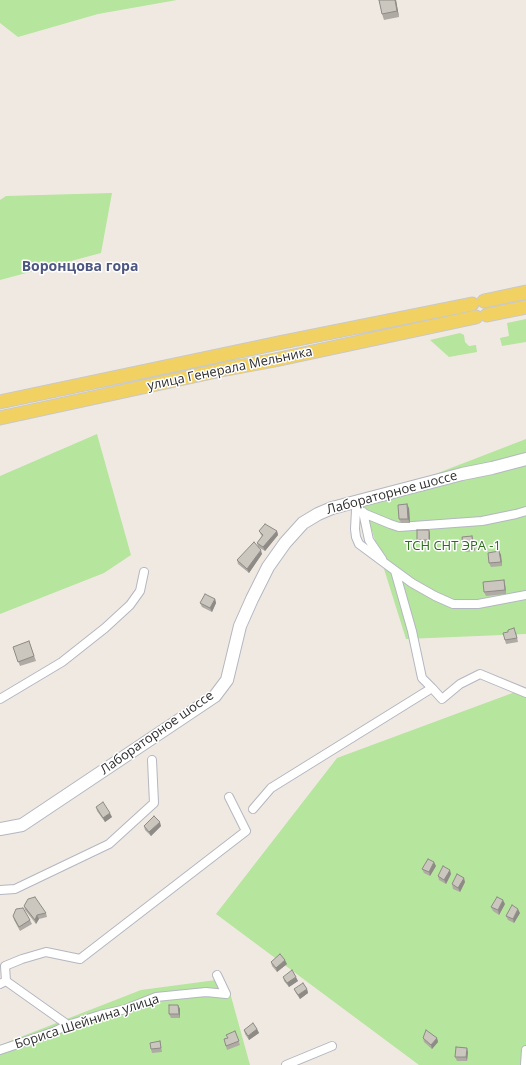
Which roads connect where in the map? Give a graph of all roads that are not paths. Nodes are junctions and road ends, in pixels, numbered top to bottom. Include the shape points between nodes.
1 (526, 292) edge
2 (484, 301) junction
3 (459, 307) junction
4 (526, 307) edge
5 (487, 315) junction
6 (461, 321) junction
7 (86, 384) junction
8 (89, 399) junction
9 (0, 402) edge
10 (0, 418) edge
11 (526, 459) edge
12 (358, 508) junction
13 (526, 511) edge
14 (386, 564) junction
15 (395, 571) junction
16 (144, 572) dead end
17 (526, 595) edge
18 (432, 688) junction
19 (526, 693) edge
20 (0, 699) edge
21 (152, 760) dead end
22 (230, 797) dead end
23 (253, 809) dead end
24 (0, 829) edge
25 (0, 890) edge
26 (217, 975) dead end
27 (3, 982) edge
28 (68, 1025) junction
29 (332, 1046) dead end
30 (0, 1050) edge
31 (526, 1050) edge
32 (286, 1065) edge
33 (525, 1065) edge

1 - 2 main road, улица Генерала Мельника
2 - 3 main road, улица Генерала Мельника
2 - 5 main road via 493,303 496,310
3 - 6 main road via 466,313
3 - 7 main road, улица Генерала Мельника
4 - 5 main road, улица Генерала Мельника
5 - 6 main road, улица Генерала Мельника
6 - 8 main road, улица Генерала Мельника
7 - 8 main road
7 - 9 main road, улица Генерала Мельника
8 - 10 main road, улица Генерала Мельника
11 - 12 main road, Лабораторное шоссе via 462,474
12 - 13 street via 398,527 482,521
12 - 14 street via 370,540
12 - 14 street via 356,537 360,544
12 - 24 main road, Лабораторное шоссе via 332,508 318,514 303,523 285,544 268,567 249,605 240,626 227,680 215,696 22,825
14 - 15 street
15 - 17 street via 412,583 453,604 478,604
15 - 18 street via 422,678
16 - 20 street via 140,591 130,605 105,628 62,662
18 - 19 street via 442,699 460,684 480,674
18 - 23 street via 271,788
21 - 25 street via 154,803 109,844 15,889
22 - 27 street via 246,831 80,959 46,952 5,966
26 - 28 street, Бориса Шейнина улица via 226,994 206,992 156,998
27 - 28 street
28 - 30 street, Бориса Шейнина улица
29 - 32 street
31 - 33 street

